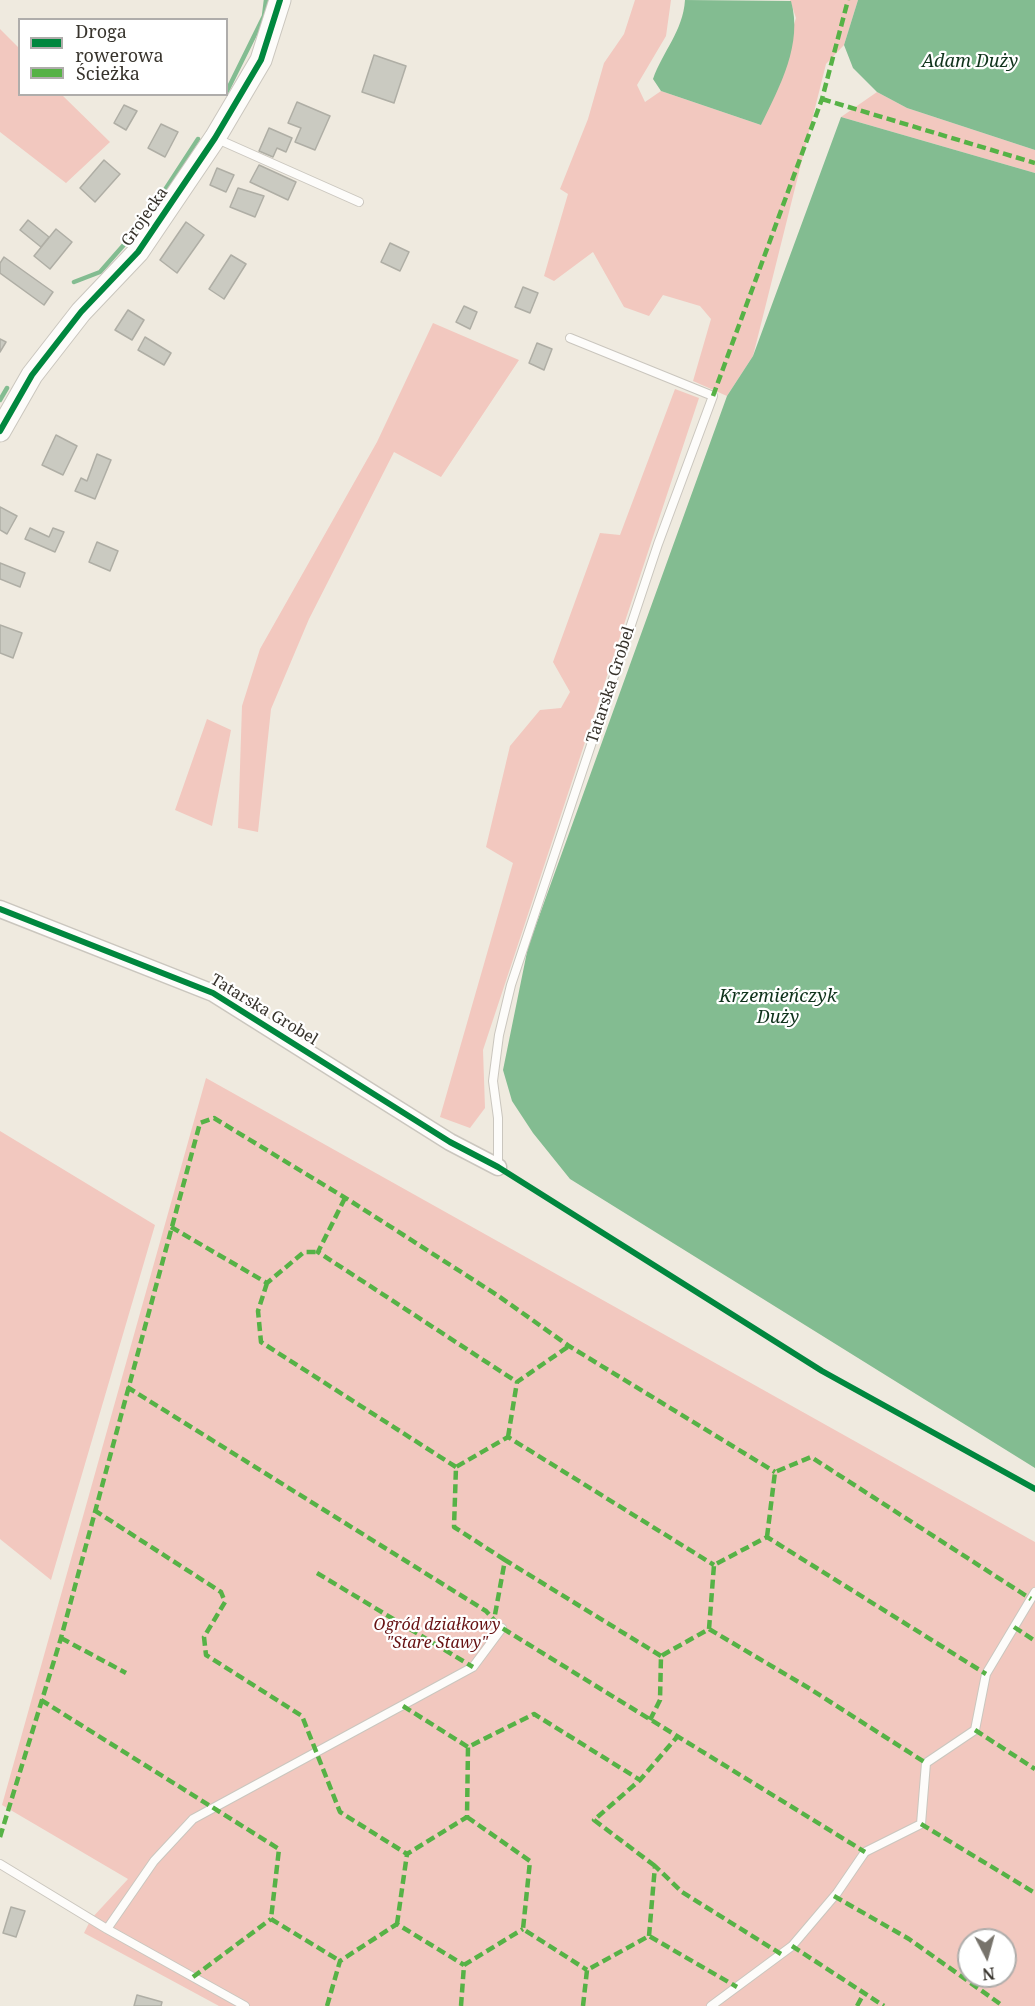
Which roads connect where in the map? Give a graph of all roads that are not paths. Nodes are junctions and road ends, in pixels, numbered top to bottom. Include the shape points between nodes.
1 (280, 0) edge
2 (215, 138) junction
3 (360, 202) dead end
4 (570, 338) dead end
5 (0, 431) edge
6 (0, 909) edge
7 (498, 1167) joint
8 (1035, 1592) edge
9 (502, 1628) dead end
10 (0, 1863) edge
11 (107, 1929) junction
12 (245, 2006) edge
13 (711, 2006) edge

1 - 2 street, Grojecka via 261,60
2 - 3 lane
2 - 5 street, Grojecka via 138,252 81,312 32,375
4 - 7 lane, Tatarska Grobel via 713,396 658,544 511,985 493,1081
6 - 7 street, Tatarska Grobel via 213,993 450,1142
8 - 13 lane via 986,1674 975,1730 926,1763 921,1824 865,1852 837,1893 792,1946
9 - 11 lane via 473,1667 193,1818 154,1861
10 - 11 lane
11 - 12 lane

